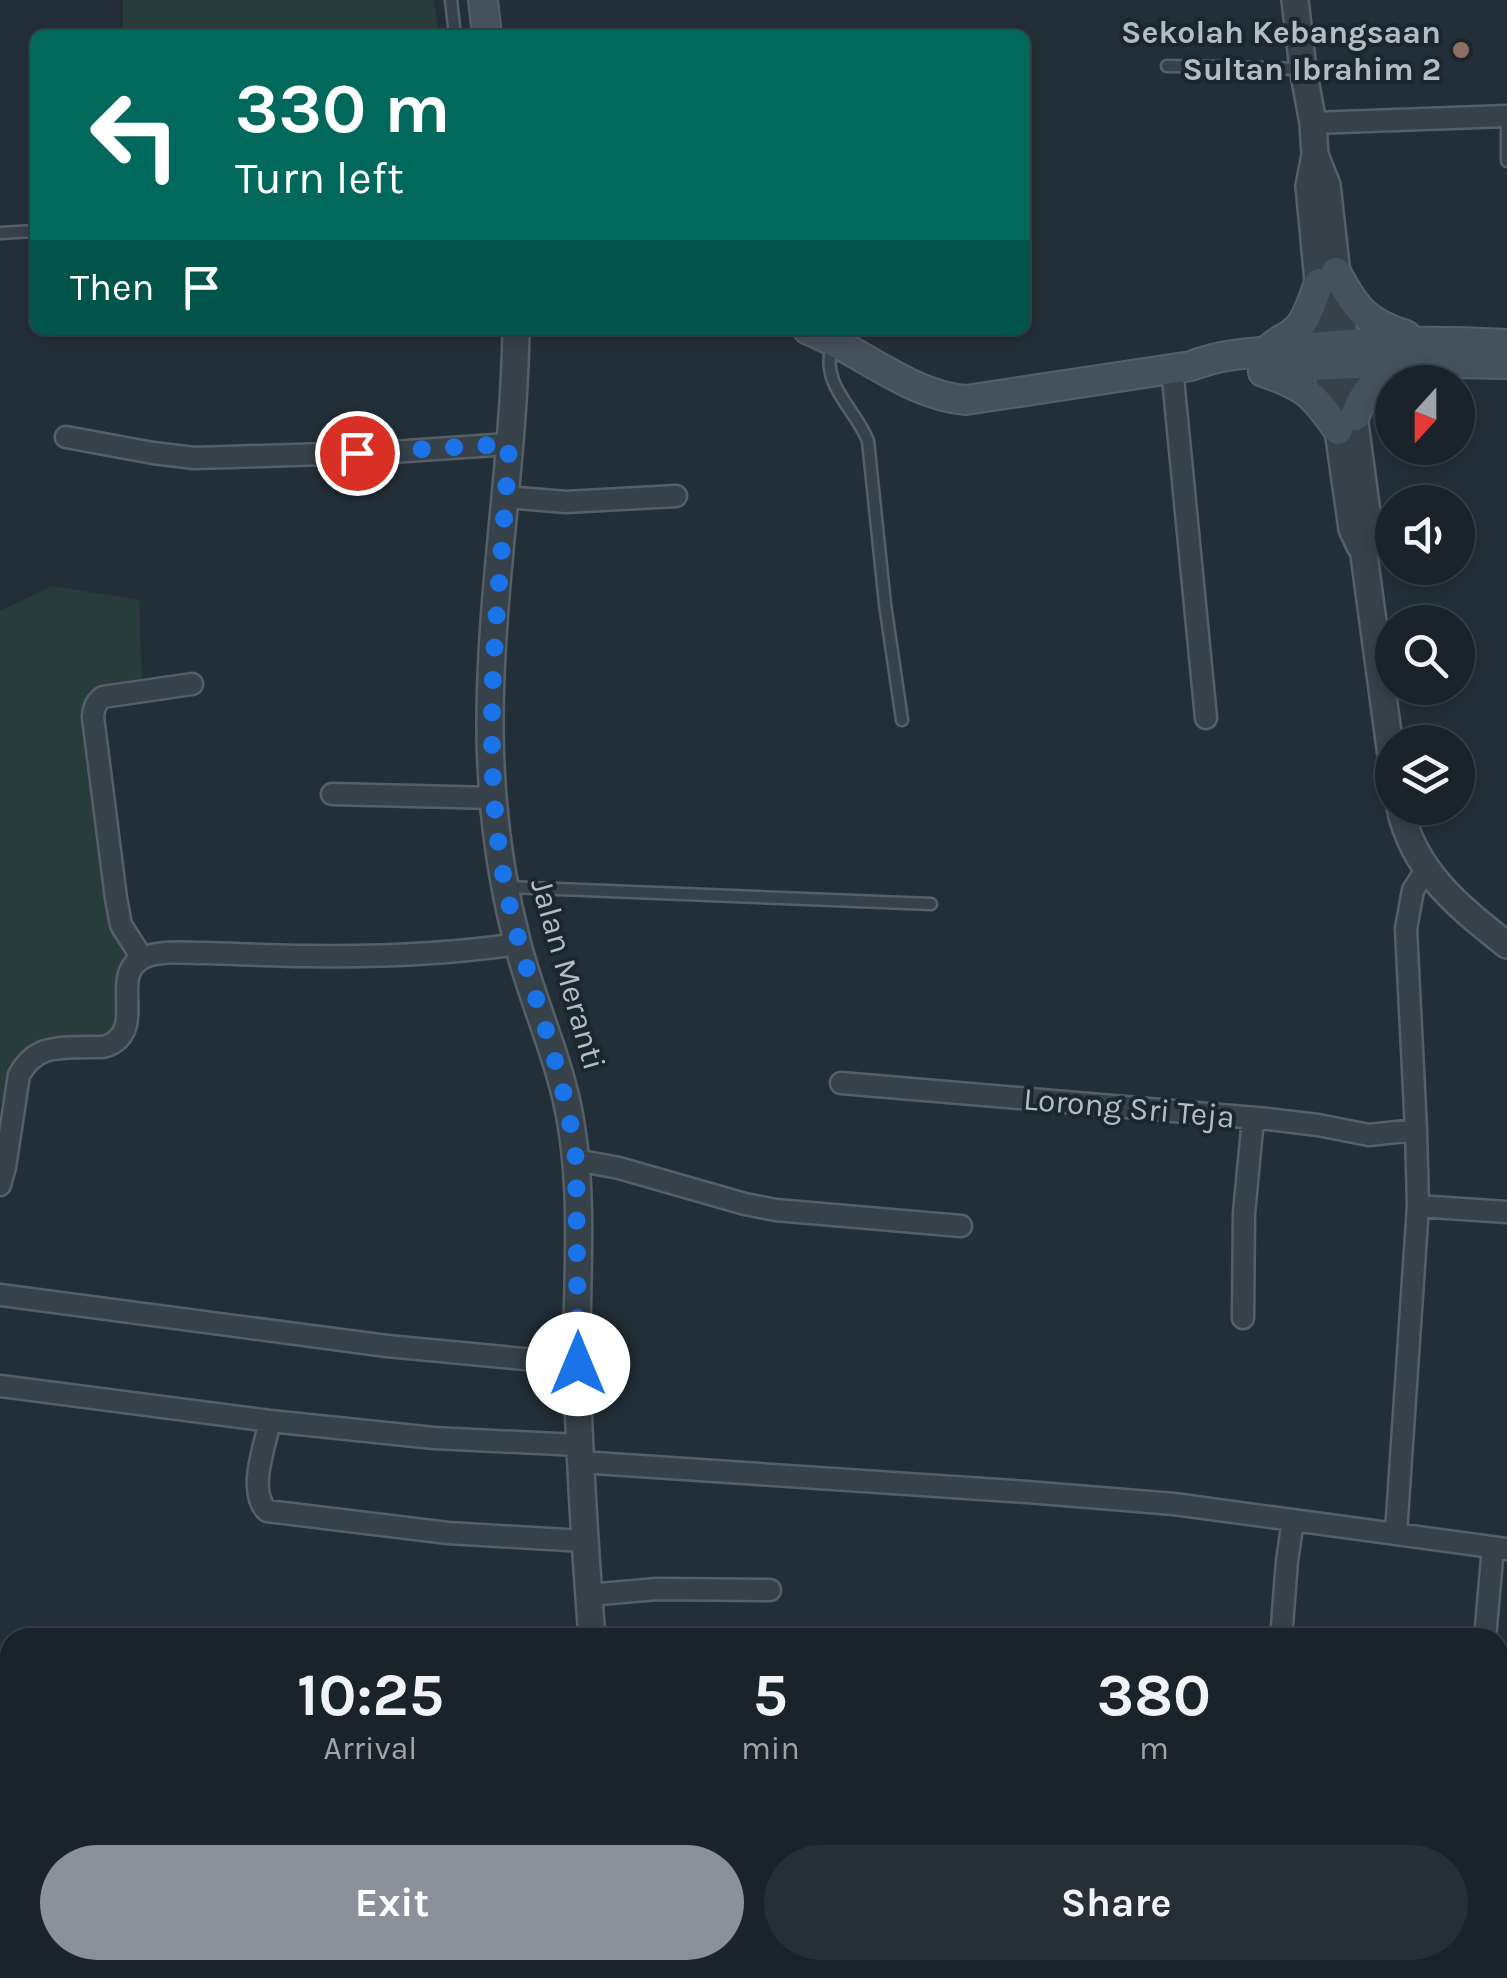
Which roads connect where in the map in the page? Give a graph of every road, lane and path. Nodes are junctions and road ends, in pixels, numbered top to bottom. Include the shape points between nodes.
1 (451, 0) edge
2 (483, 0) edge
3 (1295, 0) edge
4 (454, 30) edge
5 (486, 30) edge
6 (1167, 66) dead end
7 (1303, 70) junction
8 (1507, 116) edge
9 (1312, 123) junction
10 (1507, 161) edge
11 (30, 231) edge
12 (0, 233) edge
13 (1328, 278) junction
14 (516, 335) edge
15 (820, 335) edge
16 (1422, 340) junction
17 (1507, 344) edge
18 (1335, 354) junction
19 (1259, 360) junction
20 (1400, 362) junction
21 (1507, 364) edge
22 (1182, 367) junction
23 (1347, 423) junction
24 (66, 437) dead end
25 (509, 444) junction
26 (676, 496) dead end
27 (506, 497) junction
28 (192, 684) dead end
29 (1206, 718) dead end
30 (902, 720) dead end
31 (1387, 725) edge
32 (332, 794) dead end
33 (494, 798) junction
34 (1404, 825) edge
35 (1426, 870) junction
36 (505, 887) junction
37 (931, 904) dead end
38 (518, 944) junction
39 (1507, 945) edge
40 (142, 958) junction
41 (841, 1083) dead end
42 (1253, 1118) junction
43 (5, 1126) edge
44 (1416, 1130) junction
45 (576, 1160) junction
46 (0, 1185) edge
47 (1418, 1206) junction
48 (1507, 1212) edge
49 (960, 1226) dead end
50 (0, 1295) edge
51 (1243, 1318) dead end
52 (578, 1364) junction
53 (0, 1386) edge
54 (270, 1421) junction
55 (580, 1453) junction
56 (1293, 1520) junction
57 (1396, 1534) junction
58 (584, 1541) junction
59 (1500, 1548) edge
60 (770, 1590) dead end
61 (588, 1594) junction
62 (591, 1628) edge
63 (1282, 1628) edge
64 (1486, 1628) edge

1 - 4 lane
2 - 5 main road
3 - 7 street
6 - 7 lane
7 - 9 street
8 - 9 street
8 - 10 lane
9 - 13 street via 1327,185
11 - 12 lane
13 - 16 main road via 1370,321
13 - 18 street
13 - 19 main road via 1296,330
14 - 25 street, Jalan Meranti
15 - 22 main road via 927,391 966,400
15 - 30 lane via 830,376 868,441
16 - 17 main road
16 - 18 main road
18 - 19 main road
18 - 20 main road
18 - 23 street
19 - 22 main road via 1216,372
19 - 23 main road
20 - 21 main road
20 - 23 main road via 1378,378
22 - 29 street
23 - 31 street via 1369,527 1364,554
24 - 25 street via 194,458
25 - 27 street, Jalan Meranti
26 - 27 street via 566,502
27 - 33 street, Jalan Meranti via 490,724
28 - 40 street via 102,697 94,709 118,911
32 - 33 street
33 - 36 street, Jalan Meranti
34 - 35 street
35 - 39 street
35 - 44 street via 1413,890 1406,929
36 - 37 lane
36 - 38 street, Jalan Meranti
38 - 40 street via 428,955
38 - 45 street, Jalan Meranti via 566,1096
40 - 43 street via 126,982 129,1011 118,1040 34,1055 18,1075
41 - 42 street, Lorong Sri Teja
42 - 44 street, Lorong Sri Teja via 1369,1135
42 - 51 street
43 - 46 street
44 - 47 street
45 - 49 street via 776,1210
45 - 52 street, Jalan Meranti
47 - 48 street
47 - 57 street
50 - 52 street
52 - 55 street, Jalan Meranti
53 - 54 street
54 - 55 street
54 - 58 street via 258,1498 267,1511
55 - 56 street
55 - 58 street, Jalan Meranti
56 - 57 street
56 - 63 street
57 - 59 street
58 - 61 street, Jalan Meranti
59 - 64 street
60 - 61 street
61 - 62 street, Jalan Meranti

